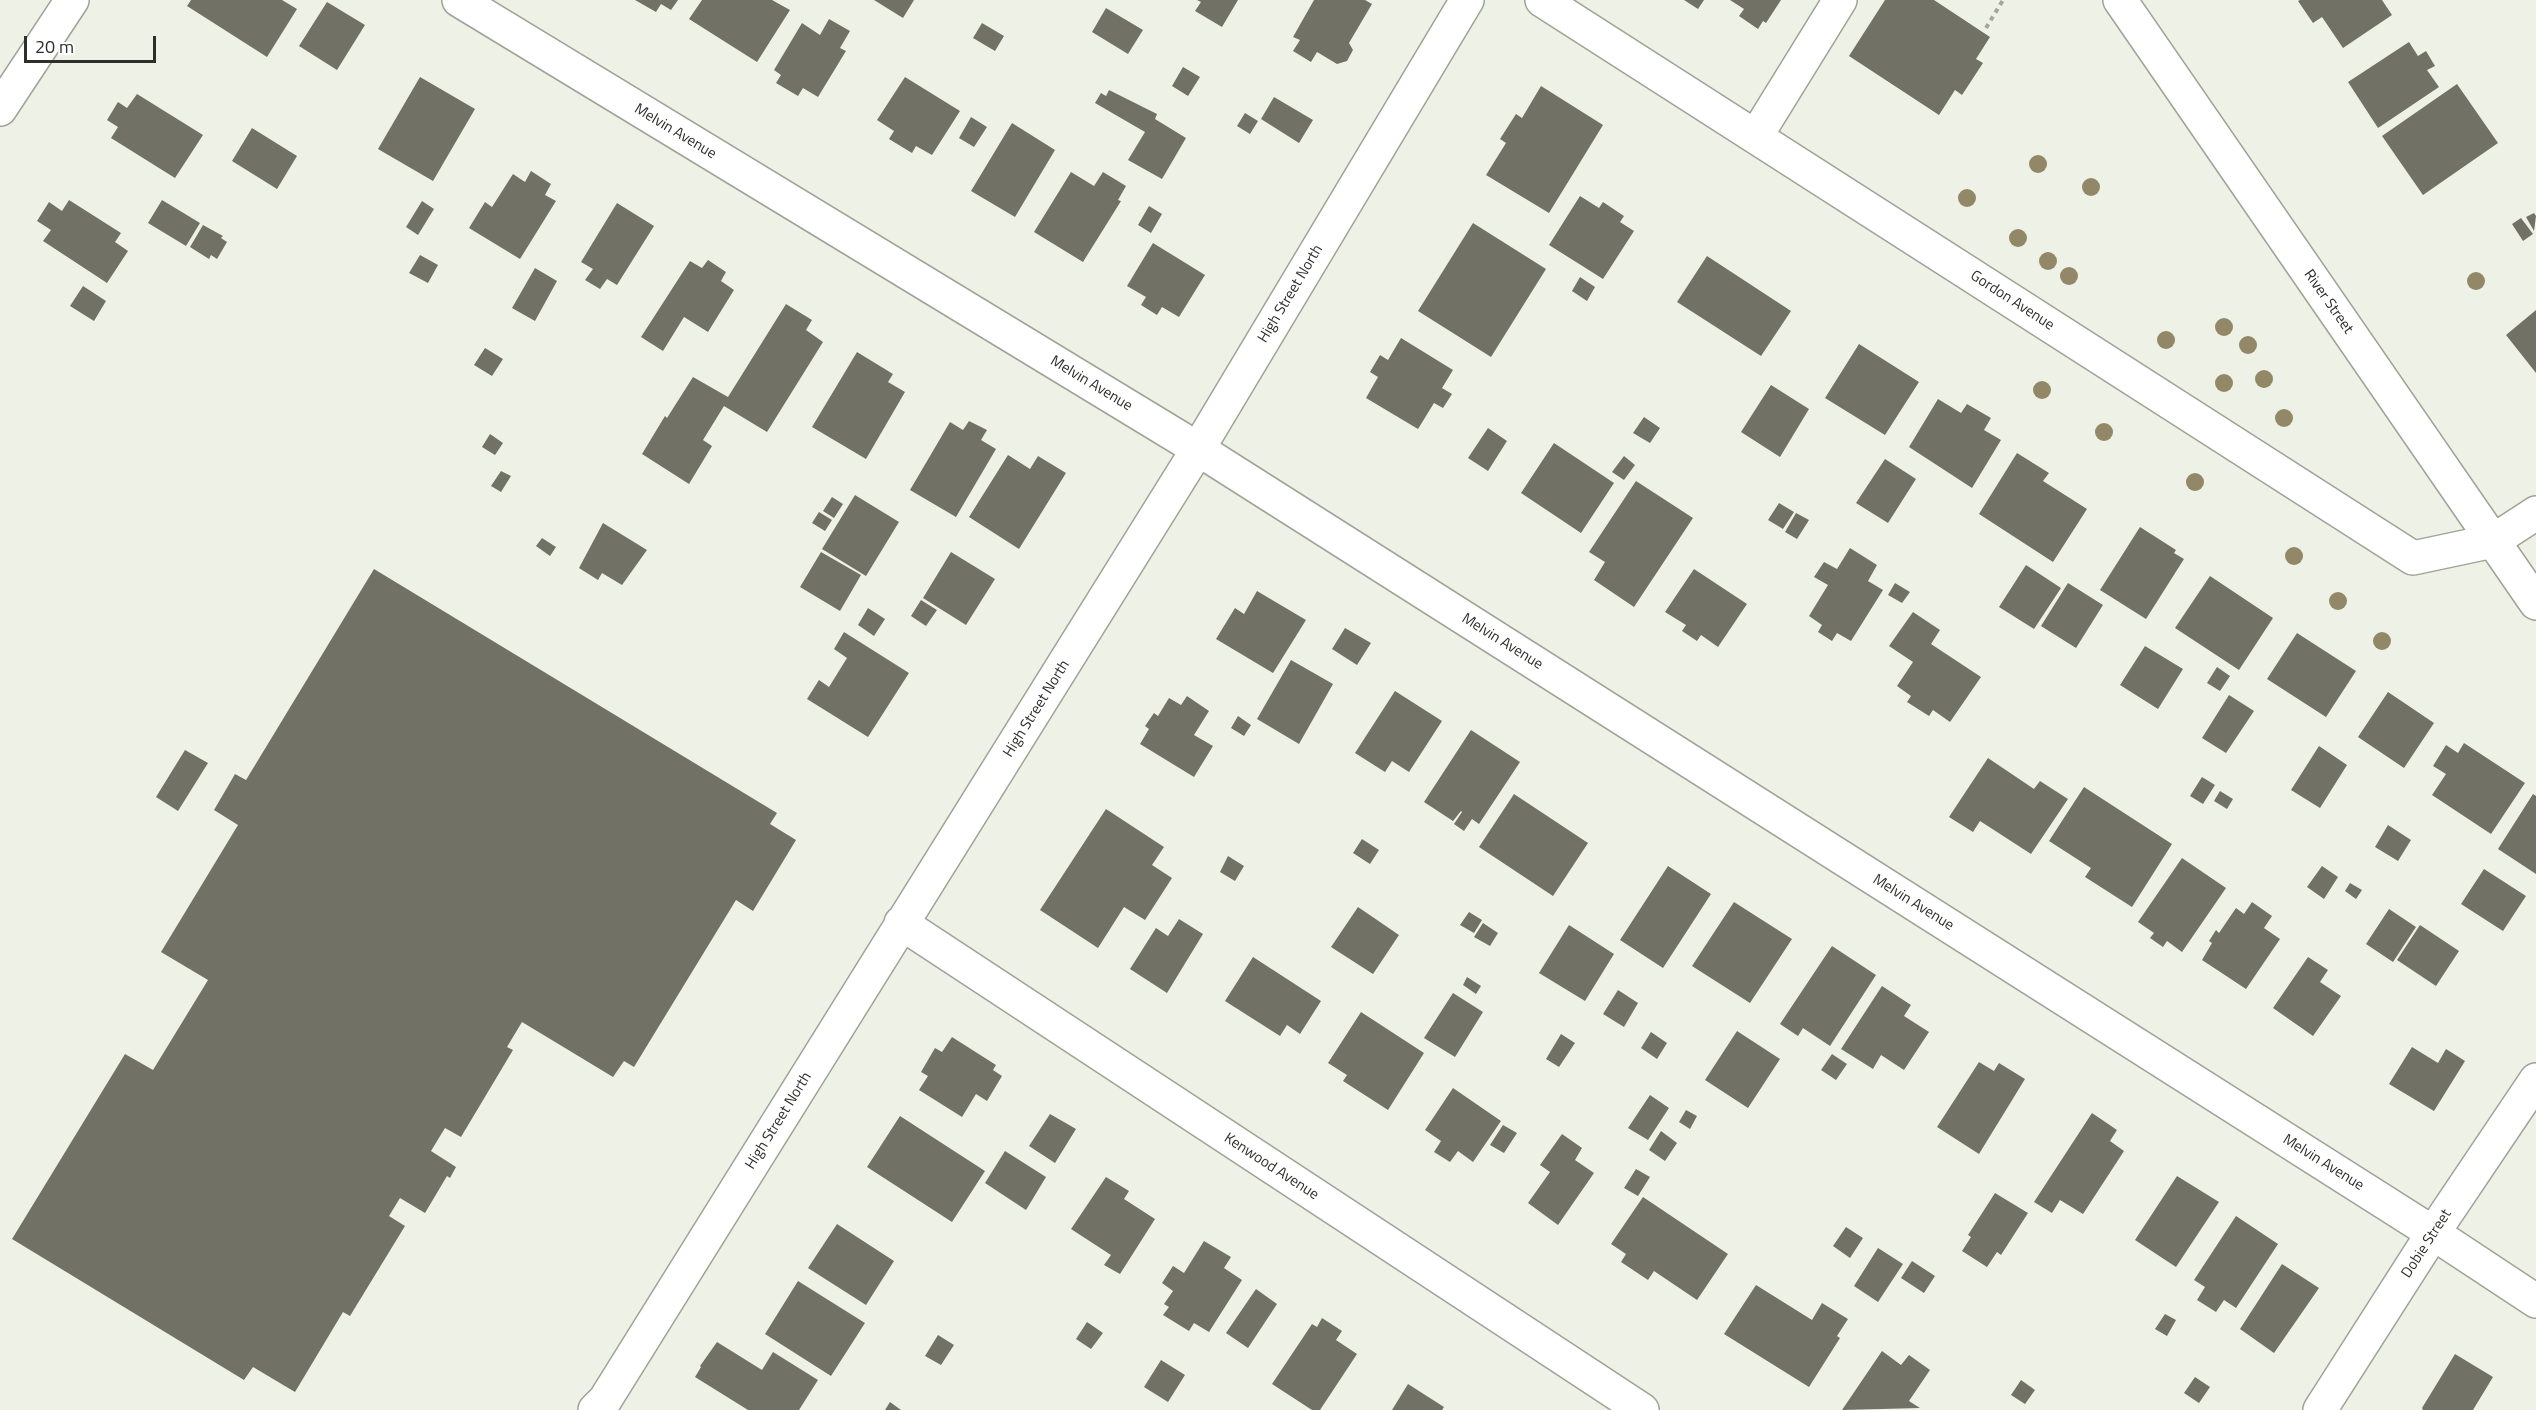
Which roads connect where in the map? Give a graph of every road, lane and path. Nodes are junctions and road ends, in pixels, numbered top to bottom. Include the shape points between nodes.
1 (72, 0) edge
2 (459, 0) edge
3 (1467, 0) edge
4 (1542, 0) edge
5 (1840, 0) edge
6 (2003, 0) edge
7 (2120, 0) edge
8 (1986, 28) dead end
9 (0, 109) edge
10 (1756, 136) junction
11 (1198, 449) junction
12 (2536, 513) edge
13 (2493, 541) junction
14 (2536, 603) edge
15 (901, 923) junction
16 (2536, 1080) edge
17 (2433, 1233) junction
18 (2536, 1301) edge
19 (607, 1407) edge
20 (1642, 1410) edge
21 (2320, 1410) edge

1 - 9 street
2 - 11 street, Melvin Avenue
3 - 11 street, High Street North
4 - 10 street, Gordon Avenue
5 - 10 street
6 - 8 path
7 - 13 street, River Street
10 - 13 street, Gordon Avenue via 2413,558
11 - 15 street, High Street North
11 - 17 street, Melvin Avenue
12 - 13 street
13 - 14 street, River Street
15 - 19 street, High Street North
15 - 20 street, Kenwood Avenue
16 - 17 street, Dobie Street
17 - 18 street, Melvin Avenue
17 - 21 street, Dobie Street

